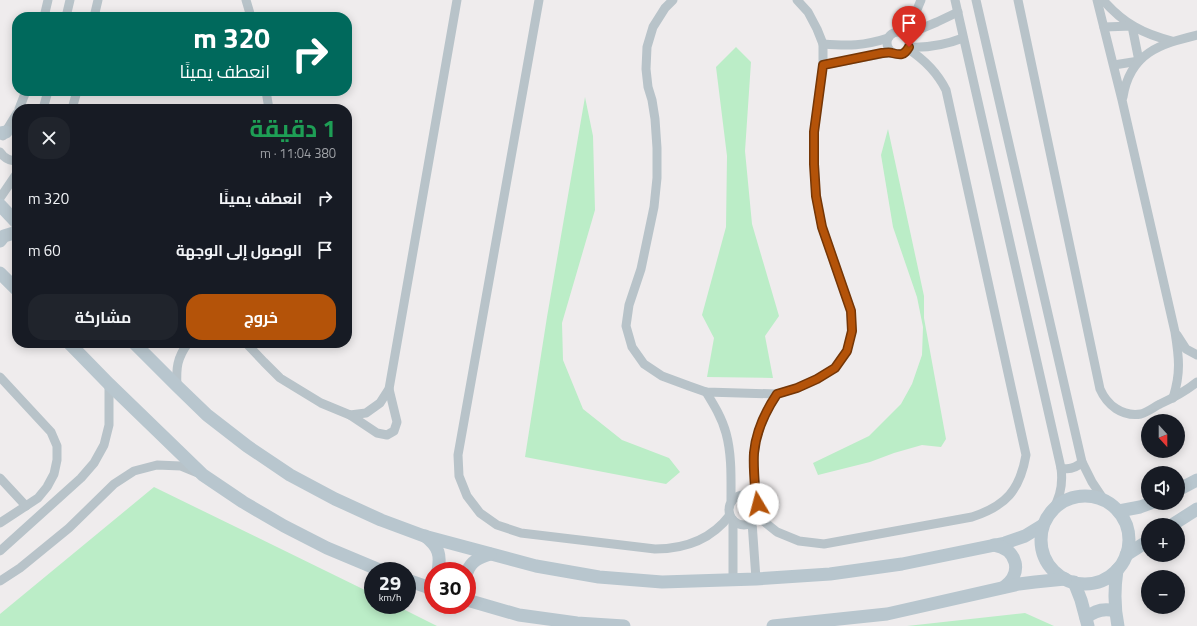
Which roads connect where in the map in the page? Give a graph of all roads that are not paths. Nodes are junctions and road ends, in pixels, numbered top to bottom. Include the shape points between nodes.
1 (48, 0) edge
2 (70, 0) edge
3 (98, 0) edge
4 (246, 0) edge
5 (456, 0) edge
6 (539, 0) edge
7 (673, 0) edge
8 (797, 0) edge
9 (921, 0) edge
10 (955, 0) edge
11 (976, 0) edge
12 (1018, 0) edge
13 (1097, 0) edge
14 (1103, 0) edge
15 (45, 12) edge
16 (67, 12) edge
17 (95, 12) edge
18 (250, 12) edge
19 (958, 12) junction
20 (1132, 26) junction
21 (1104, 27) junction
22 (904, 34) junction
23 (1197, 35) edge
24 (888, 38) junction
25 (963, 38) junction
26 (1172, 41) junction
27 (823, 44) junction
28 (908, 48) junction
29 (891, 52) junction
30 (1139, 61) junction
31 (823, 65) junction
32 (1114, 65) junction
33 (1122, 100) junction
34 (12, 120) edge
35 (2, 135) edge
36 (0, 152) edge
37 (12, 161) edge
38 (12, 180) edge
39 (0, 198) edge
40 (0, 205) edge
41 (12, 217) edge
42 (12, 234) edge
43 (0, 241) edge
44 (0, 273) edge
45 (12, 285) edge
46 (1175, 332) junction
47 (74, 348) edge
48 (139, 348) edge
49 (184, 348) edge
50 (251, 348) edge
51 (1197, 355) edge
52 (0, 377) edge
53 (1197, 382) edge
54 (110, 384) junction
55 (176, 386) junction
56 (388, 389) junction
57 (706, 392) junction
58 (777, 394) junction
59 (1174, 398) junction
60 (350, 415) junction
61 (1082, 462) junction
62 (1060, 468) junction
63 (203, 475) junction
64 (0, 478) edge
65 (1197, 480) edge
66 (1185, 486) edge
67 (756, 500) junction
68 (1104, 500) junction
69 (731, 501) junction
70 (26, 506) junction
71 (1141, 507) edge
72 (1053, 509) junction
73 (1197, 509) edge
74 (1119, 511) junction
75 (731, 517) junction
76 (1183, 518) edge
77 (754, 519) junction
78 (0, 523) edge
79 (1043, 525) junction
80 (424, 536) junction
81 (994, 545) junction
82 (1141, 545) edge
83 (0, 551) edge
84 (490, 554) junction
85 (1126, 555) junction
86 (440, 562) edge
87 (473, 562) edge
88 (364, 563) edge
89 (1117, 570) junction
90 (756, 579) junction
91 (733, 580) junction
92 (0, 581) edge
93 (1070, 581) junction
94 (1004, 588) junction
95 (476, 600) edge
96 (1115, 611) junction
97 (1087, 622) edge
98 (624, 626) edge
99 (773, 626) edge
100 (1118, 626) edge

1 - 15 street
2 - 16 street
3 - 17 street
4 - 18 street
5 - 56 street
6 - 75 street via 458,455 459,476 466,496 480,512 497,525 521,533 654,549 670,549 700,540
7 - 57 street via 653,27 647,47 646,69 656,126 657,178 654,208 641,269 628,305 626,326 632,347 644,364 662,376
8 - 27 street via 808,12
9 - 22 street
10 - 19 street
11 - 61 street
12 - 59 street via 1100,389 1113,407 1133,414 1142,414
13 - 21 street
14 - 20 street
19 - 22 street via 927,27
19 - 25 street
20 - 21 street
20 - 26 street via 1144,33
20 - 30 street
21 - 32 street
22 - 24 street via 895,33
22 - 28 street via 908,38
23 - 26 street
24 - 27 street via 856,45
24 - 29 street via 887,46
25 - 28 street via 931,47
25 - 62 street
26 - 30 street via 1154,49
27 - 31 street
28 - 29 street via 898,55
28 - 77 street via 927,62 946,90 1026,454 1023,469 1010,495 986,513 849,540 824,544 799,541
29 - 31 street
30 - 32 street
30 - 33 street via 1128,79
31 - 58 street via 814,132 816,196 822,227 851,311 852,331 847,351 835,368 804,385
32 - 33 street
33 - 46 street
34 - 35 street
36 - 37 street
38 - 39 street
40 - 41 street
42 - 43 street via 4,236
44 - 45 street
46 - 51 street via 1186,349
46 - 59 street via 1179,374
47 - 54 street
48 - 55 street
49 - 55 street via 178,360
50 - 60 street via 280,378 321,403
52 - 70 street via 51,432 57,446 54,474 38,498
53 - 59 street
54 - 63 street
54 - 83 street via 109,425 104,445 94,463 81,478
55 - 80 street via 207,415 290,475 381,520
56 - 60 street via 376,407 366,413
56 - 60 street via 397,422 394,431 387,435 377,433
57 - 58 street
57 - 69 street via 718,412 726,433 730,456
58 - 67 street via 765,412 758,432 754,453
61 - 62 street via 1070,469
61 - 68 street
62 - 72 street via 1061,489
63 - 88 street via 284,526
63 - 92 street via 180,466 157,465 134,471 114,484 69,528
64 - 70 street
65 - 66 street
67 - 69 street via 746,494
67 - 77 street via 759,508
68 - 72 street via 1077,496
68 - 74 street
69 - 75 street
70 - 78 street
71 - 74 street
72 - 79 street
73 - 76 street
74 - 85 street via 1128,532 1129,546
75 - 77 street via 742,524
75 - 91 street
77 - 90 street
79 - 81 street via 1015,540
79 - 93 street via 1042,552 1051,568
80 - 84 street
80 - 86 street via 433,542
81 - 90 street via 902,564 830,574
81 - 94 street via 1009,551 1014,560 1014,576
82 - 85 street
84 - 87 street via 481,556
84 - 91 street via 536,566 599,577 662,582
85 - 89 street
89 - 93 street via 1097,582 1083,584
89 - 96 street
90 - 91 street
93 - 94 street via 1034,582
93 - 97 street via 1082,600
94 - 99 street via 887,614
95 - 98 street via 519,615
96 - 97 street via 1096,610
96 - 100 street

